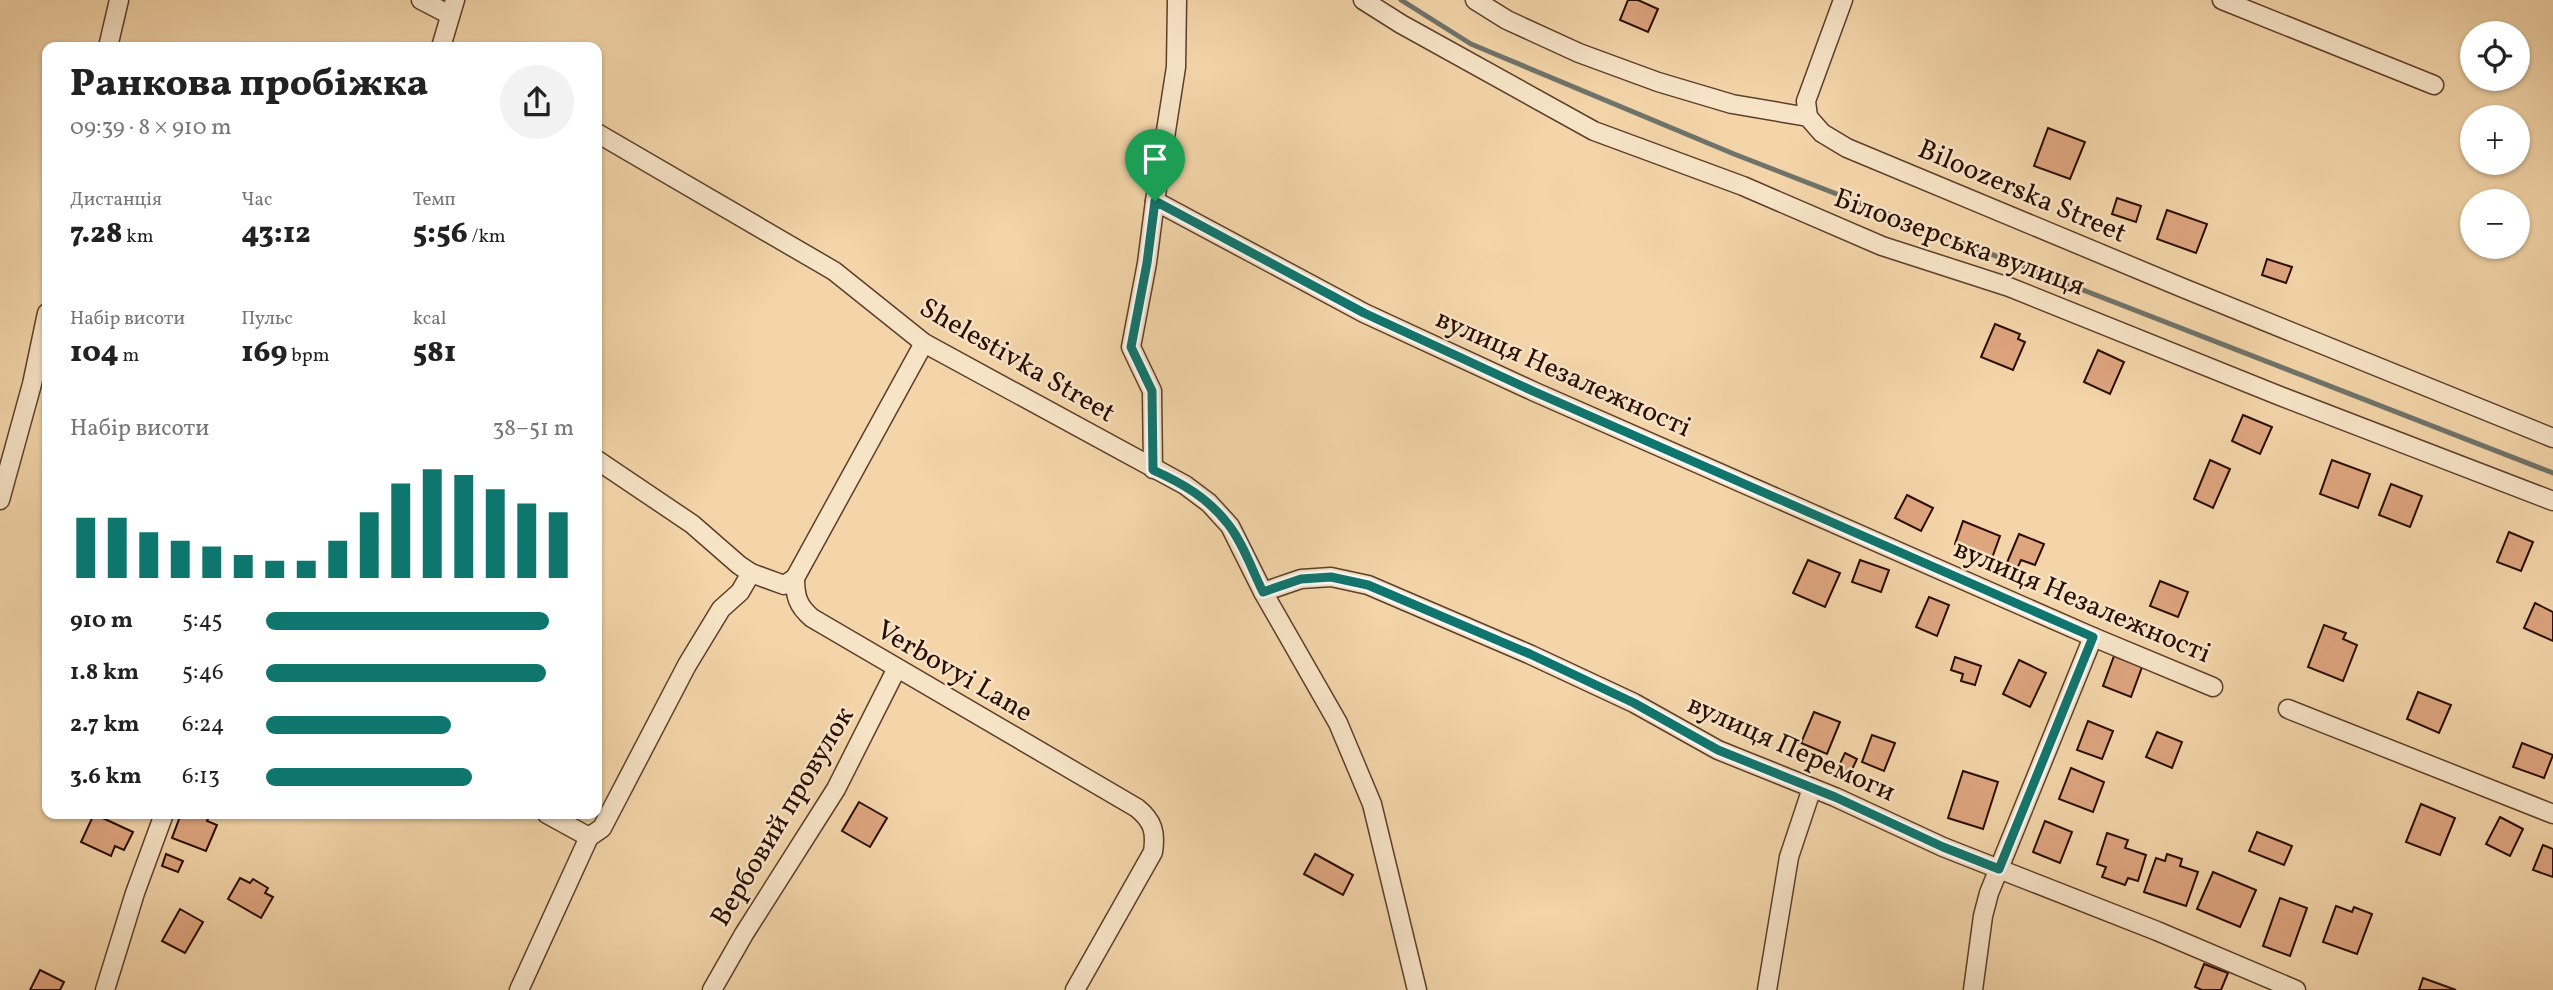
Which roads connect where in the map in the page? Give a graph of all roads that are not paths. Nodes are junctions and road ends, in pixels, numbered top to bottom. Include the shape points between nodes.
1 (119, 0) edge
2 (421, 0) edge
3 (1177, 0) edge
4 (1363, 0) edge
5 (1475, 0) edge
6 (1843, 0) edge
7 (2222, 0) edge
8 (453, 8) edge
9 (109, 42) edge
10 (445, 42) edge
11 (2434, 85) dead end
12 (1808, 117) junction
13 (602, 136) edge
14 (1155, 201) junction
15 (42, 337) edge
16 (924, 343) junction
17 (2553, 438) edge
18 (602, 463) edge
19 (1153, 470) junction
20 (0, 500) edge
21 (2553, 501) edge
22 (751, 573) junction
23 (795, 579) junction
24 (1263, 592) junction
25 (2093, 637) junction
26 (896, 670) junction
27 (2213, 687) dead end
28 (2288, 709) dead end
29 (1812, 788) junction
30 (2553, 814) edge
31 (162, 819) edge
32 (556, 819) edge
33 (589, 837) junction
34 (1999, 869) junction
35 (105, 990) edge
36 (519, 990) edge
37 (712, 990) edge
38 (1075, 990) edge
39 (1417, 990) edge
40 (1767, 990) edge
41 (1973, 990) edge
42 (2296, 990) edge

1 - 9 street
2 - 8 street
3 - 14 street via 1176,66
4 - 21 street, Білоозерська вулиця via 1594,131 1743,186 1882,246 2009,287
5 - 12 street via 1579,53 1658,82 1732,104
6 - 12 street via 1807,101
7 - 11 street
8 - 10 street
12 - 17 street, Biloozerska Street via 1822,133 1847,148
13 - 16 street, Shelestivka Street via 834,271
14 - 19 street via 1131,347 1152,391
14 - 25 street, вулиця Незалежності via 1377,319
15 - 20 street
16 - 19 street, Shelestivka Street
16 - 23 street
18 - 22 street via 692,524
19 - 24 street, Shelestivka Street via 1185,485 1230,526
22 - 23 street via 784,584
22 - 33 street via 687,665 603,828
23 - 26 street, Verbovyi Lane via 799,607
24 - 29 street, вулиця Перемоги via 1301,579 1331,577 1368,585 1530,654 1718,750
24 - 39 street, Shelestivka Street via 1338,723 1372,804
25 - 27 street, вулиця Незалежності
25 - 34 street
26 - 37 street, Вербовий провулок via 836,789
26 - 38 street, Verbovyi Lane via 1149,818 1155,834 1153,852
28 - 30 street
29 - 34 street, вулиця Перемоги
29 - 40 street via 1789,857
31 - 35 street
32 - 33 street
33 - 36 street
34 - 41 street via 1983,916
34 - 42 street, вулиця Перемоги

